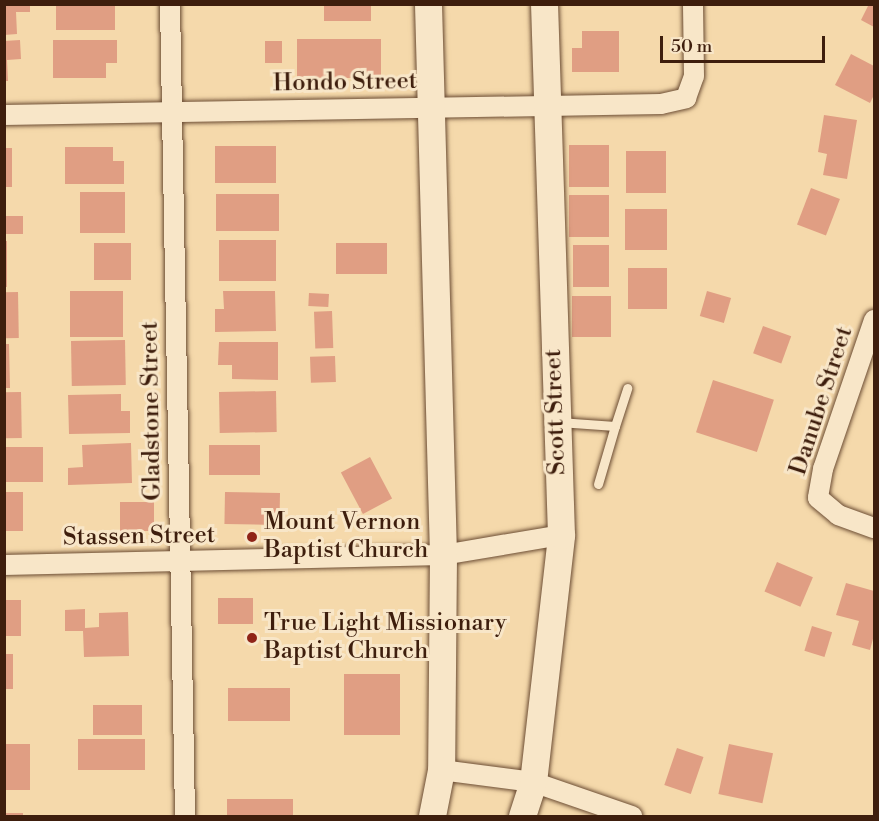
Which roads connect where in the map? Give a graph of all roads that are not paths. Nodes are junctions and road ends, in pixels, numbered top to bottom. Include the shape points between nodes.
1 (170, 4) edge
2 (428, 4) edge
3 (544, 4) edge
4 (693, 4) edge
5 (546, 105) junction
6 (430, 108) junction
7 (172, 112) junction
8 (4, 115) edge
9 (874, 320) edge
10 (627, 388) dead end
11 (557, 422) junction
12 (615, 426) junction
13 (598, 484) dead end
14 (874, 528) edge
15 (561, 535) junction
16 (443, 555) junction
17 (180, 562) junction
18 (4, 565) edge
19 (441, 770) junction
20 (533, 782) junction
21 (185, 816) edge
22 (432, 816) edge
23 (522, 816) edge
24 (632, 816) edge

1 - 7 street, Gladstone Street
2 - 6 main road
3 - 5 main road, Scott Street
4 - 5 street, Hondo Street via 694,76 686,98 661,104
5 - 6 street, Hondo Street
5 - 11 main road, Scott Street
6 - 7 street, Hondo Street
6 - 16 main road
7 - 8 street, Hondo Street
7 - 17 street, Gladstone Street
9 - 14 street, Danube Street via 823,469 818,498 838,515
10 - 12 lane
11 - 12 lane
11 - 15 main road, Scott Street
12 - 13 lane
15 - 16 street, Stassen Street
15 - 20 main road, Scott Street
16 - 17 street, Stassen Street
16 - 19 main road
17 - 18 street, Stassen Street
17 - 21 street, Gladstone Street
19 - 20 street
19 - 22 main road
20 - 23 main road, Scott Street
20 - 24 street

